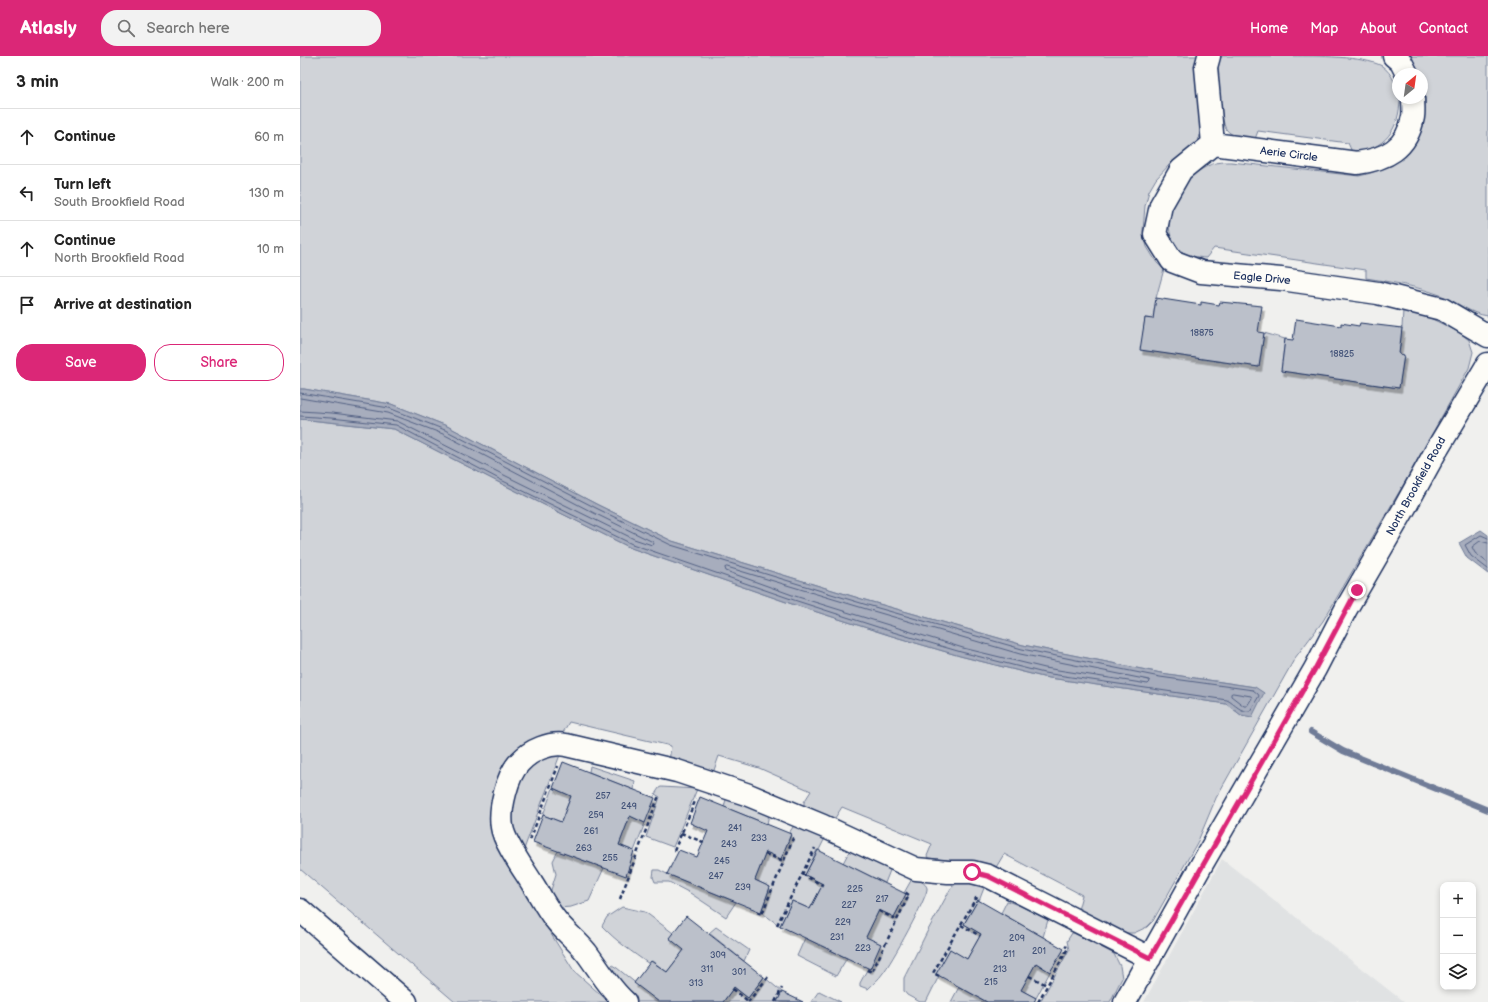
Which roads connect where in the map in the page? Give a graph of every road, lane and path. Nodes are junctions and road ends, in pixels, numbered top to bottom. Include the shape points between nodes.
1 (1209, 56) edge
2 (1394, 56) edge
3 (1404, 68) edge
4 (1413, 104) edge
5 (1213, 144) junction
6 (1488, 336) edge
7 (1488, 364) edge
8 (566, 746) junction
9 (654, 796) dead end
10 (697, 796) dead end
11 (790, 832) dead end
12 (681, 833) junction
13 (703, 842) dead end
14 (815, 848) dead end
15 (674, 851) dead end
16 (765, 854) dead end
17 (784, 861) junction
18 (521, 864) junction
19 (802, 874) junction
20 (822, 886) dead end
21 (905, 892) dead end
22 (620, 899) dead end
23 (980, 900) dead end
24 (300, 910) edge
25 (879, 911) dead end
26 (757, 912) dead end
27 (897, 920) junction
28 (777, 925) dead end
29 (961, 925) junction
30 (980, 936) dead end
31 (1065, 946) dead end
32 (1150, 958) junction
33 (867, 970) dead end
34 (939, 976) dead end
35 (1029, 976) dead end
36 (768, 977) dead end
37 (1047, 985) junction
38 (782, 988) dead end
39 (733, 989) dead end
40 (406, 1002) edge
41 (625, 1002) edge
42 (748, 1002) edge
43 (775, 1002) edge
44 (1038, 1002) edge
45 (1125, 1002) edge

1 - 5 main road via 1206,67
2 - 3 main road
4 - 5 main road, Aerie Circle via 1414,116 1408,132 1399,146 1383,158 1357,163
5 - 6 main road, Eagle Drive via 1181,170 1161,205 1155,234 1172,261 1201,272 1281,278 1378,293 1442,310
7 - 32 main road, North Brookfield Road via 1436,451 1312,675
8 - 18 path
8 - 18 main road via 561,744 545,747 526,756 514,768 506,787 502,828
8 - 32 main road via 677,772 746,794 916,869 972,872 988,876
9 - 22 path via 658,798
10 - 12 path
11 - 17 path via 794,835
12 - 13 path
12 - 15 path
14 - 19 path
16 - 17 path
17 - 26 path via 762,914
18 - 41 main road via 555,919 586,952 616,994
19 - 20 path
19 - 28 path
21 - 27 path via 909,894
23 - 29 path via 976,898
24 - 40 main road
25 - 27 path
27 - 33 path via 872,972
29 - 30 path
29 - 34 path via 934,973
31 - 37 path via 1068,948
32 - 45 main road, North Brookfield Road
35 - 37 path
36 - 42 path
37 - 44 path
38 - 43 path
39 - 42 path

